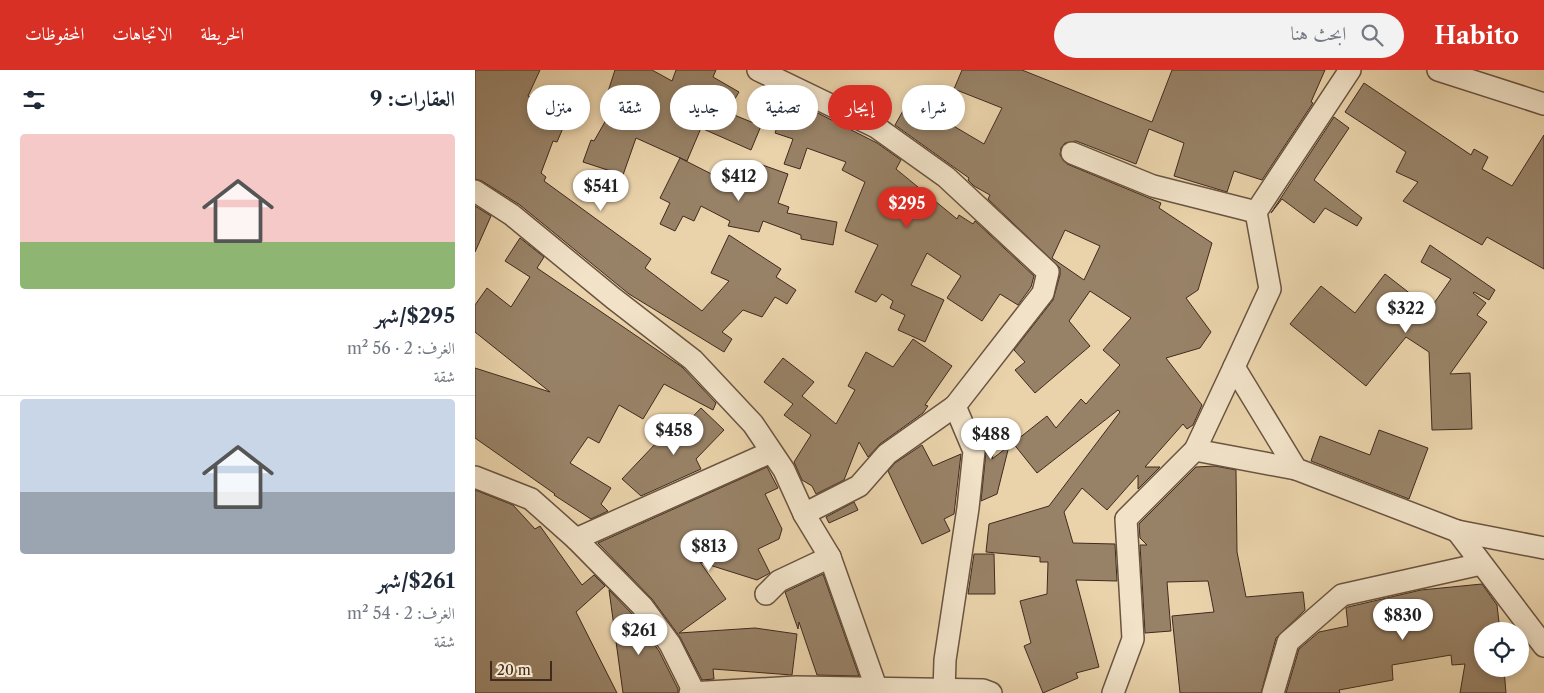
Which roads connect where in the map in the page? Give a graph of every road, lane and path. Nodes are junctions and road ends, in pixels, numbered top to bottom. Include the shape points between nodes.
1 (758, 70) edge
2 (1350, 70) edge
3 (1438, 70) edge
4 (1544, 104) edge
5 (1072, 153) dead end
6 (475, 191) edge
7 (1256, 212) junction
8 (1235, 367) junction
9 (955, 406) junction
10 (1195, 450) junction
11 (771, 452) junction
12 (1296, 469) junction
13 (475, 477) edge
14 (804, 514) junction
15 (1457, 531) junction
16 (576, 539) junction
17 (1544, 548) edge
18 (830, 557) junction
19 (1481, 564) junction
20 (766, 594) dead end
21 (1544, 646) edge
22 (881, 690) edge
23 (945, 691) edge
24 (692, 692) edge
25 (991, 693) edge
26 (1113, 693) edge
27 (1273, 693) edge

1 - 9 street via 876,127 946,177 1048,272 1043,293
2 - 7 street
3 - 4 street
5 - 7 street via 1153,186
6 - 11 street via 512,215 693,360 753,424
7 - 8 street via 1270,289
8 - 10 street
8 - 12 street
9 - 14 street via 887,454 859,486
9 - 23 street via 974,451 945,660
10 - 12 street
10 - 26 street via 1126,519 1133,639
11 - 14 street via 784,470
11 - 16 street
12 - 15 street
13 - 16 street via 531,499
14 - 18 street
15 - 17 street
15 - 19 street
16 - 24 street via 642,606 670,644
18 - 20 street via 779,581
18 - 22 street
19 - 21 street
19 - 27 street via 1342,595 1288,642
22 - 23 street
22 - 24 street via 796,687
23 - 25 street via 983,690

